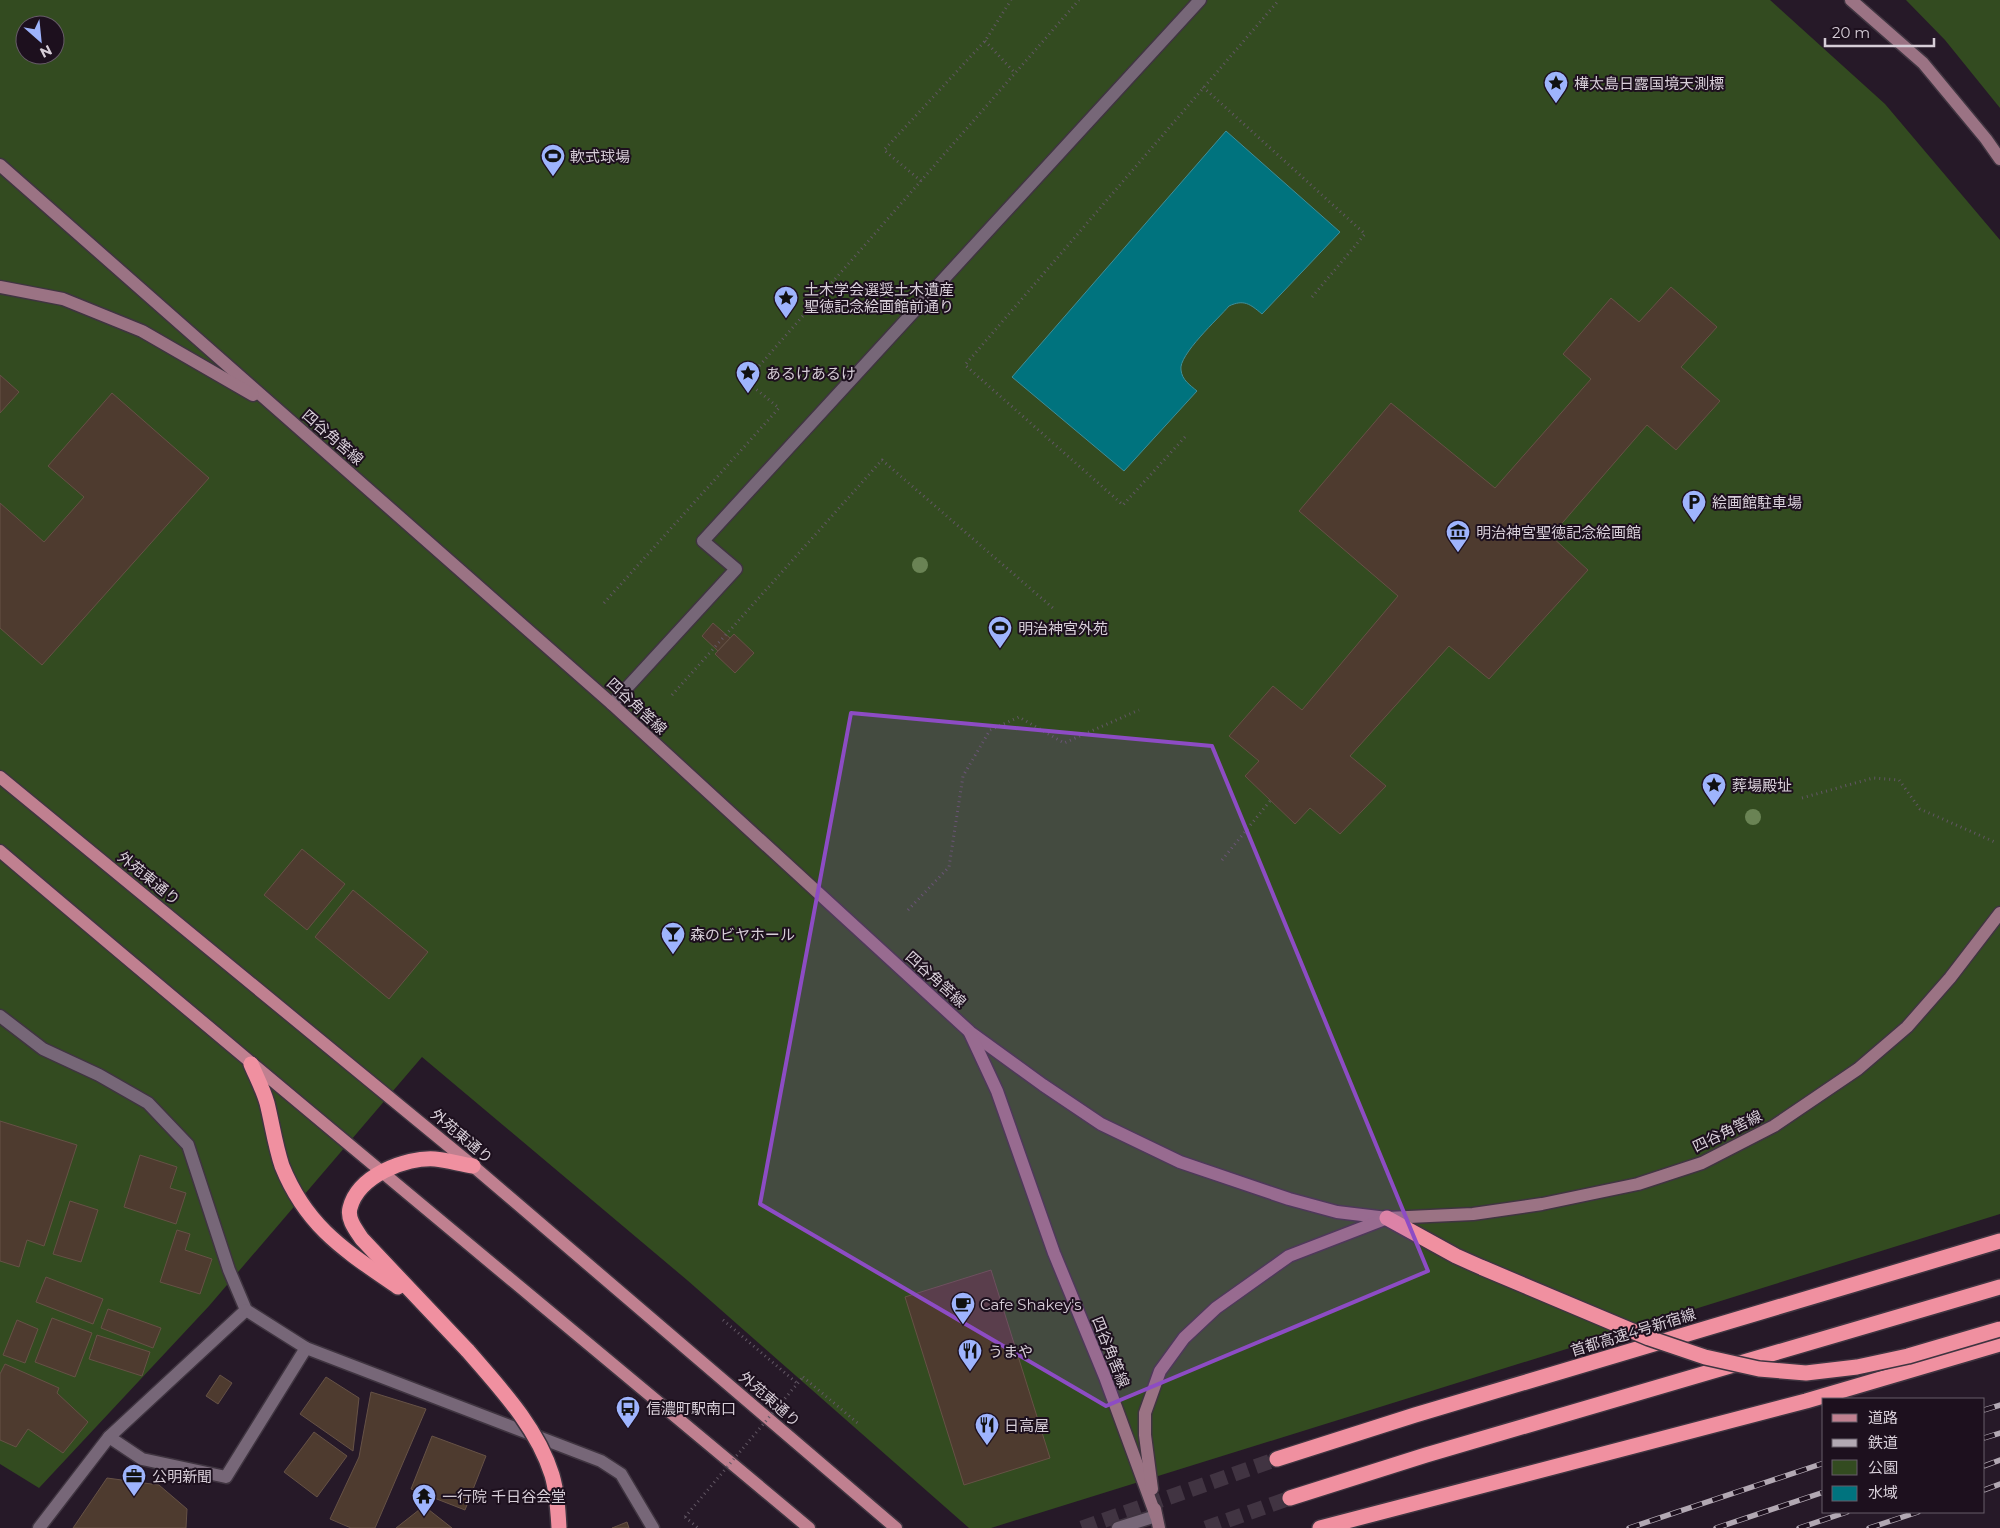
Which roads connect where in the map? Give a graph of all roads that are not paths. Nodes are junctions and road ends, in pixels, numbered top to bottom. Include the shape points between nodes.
1 (1200, 0) edge
2 (1851, 0) edge
3 (2000, 160) edge
4 (0, 165) edge
5 (0, 286) edge
6 (277, 409) junction
7 (612, 704) junction
8 (0, 777) edge
9 (0, 851) edge
10 (2000, 913) edge
11 (0, 1016) edge
12 (970, 1032) junction
13 (251, 1064) junction
14 (473, 1166) junction
15 (382, 1171) junction
16 (1387, 1218) junction
17 (2000, 1242) edge
18 (2000, 1287) edge
19 (422, 1304) junction
20 (246, 1310) junction
21 (2000, 1329) edge
22 (2000, 1344) edge
23 (306, 1348) junction
24 (109, 1437) junction
25 (1277, 1459) tunnel mouth
26 (1290, 1498) tunnel mouth
27 (1157, 1522) edge
28 (38, 1528) edge
29 (559, 1528) edge
30 (653, 1528) edge
31 (809, 1528) edge
32 (896, 1528) edge
33 (1118, 1528) edge
34 (1320, 1528) edge

1 - 7 street via 703,541 736,569
2 - 3 main road via 1923,63
4 - 6 main road, 四谷角筈線
5 - 6 main road, 四谷角筈線 via 62,299 142,331
6 - 7 main road, 四谷角筈線
7 - 12 main road, 四谷角筈線
8 - 14 main road, 外苑東通り
9 - 13 main road
10 - 16 main road, 四谷角筈線 via 1907,1027 1858,1069 1774,1126 1702,1162 1638,1184 1542,1204 1473,1214
11 - 20 street via 43,1049 148,1103 188,1145 229,1270
12 - 16 main road, 四谷角筈線 via 1101,1124 1180,1162 1337,1212
12 - 27 main road, 四谷角筈線 via 997,1091 1054,1252
13 - 15 main road
13 - 19 highway via 266,1101 282,1164 314,1222 344,1250
14 - 15 highway via 434,1159
14 - 32 main road, 外苑東通り
15 - 19 highway via 358,1191 350,1209 352,1225
15 - 31 main road
16 - 21 highway, bridge via 1456,1256 1649,1338 1705,1357 1759,1369 1806,1373 1858,1367
16 - 27 main road, 四谷角筈線 via 1290,1256 1216,1308 1184,1338 1160,1370 1146,1413 1145,1435
17 - 25 highway, 首都高速4号新宿線
18 - 26 highway
19 - 29 highway, bridge via 510,1400 541,1448 552,1474
20 - 23 street
20 - 24 street
22 - 34 highway via 1806,1401
23 - 24 street via 226,1477 142,1459
23 - 30 street via 601,1461 621,1474
24 - 28 street
27 - 33 street

